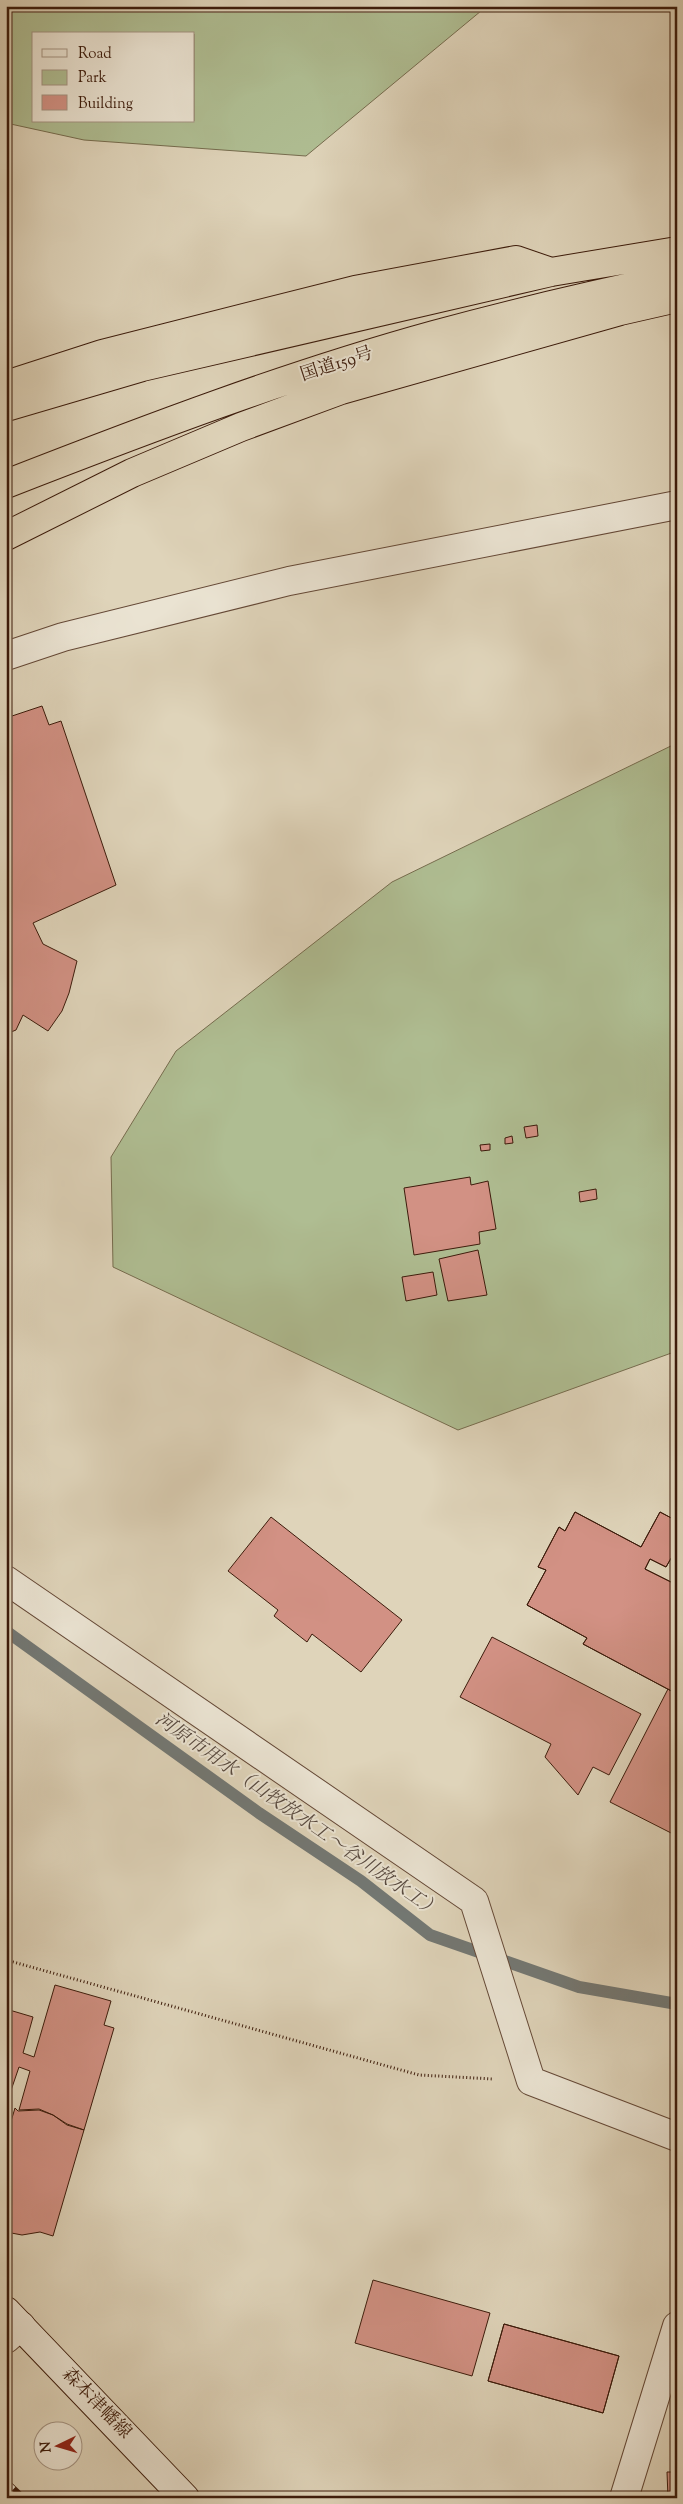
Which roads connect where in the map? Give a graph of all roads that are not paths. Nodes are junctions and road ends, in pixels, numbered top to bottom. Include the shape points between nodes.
1 (677, 252) edge
2 (551, 272) junction
3 (677, 277) edge
4 (677, 298) edge
5 (6, 385) edge
6 (6, 407) edge
7 (6, 484) edge
8 (677, 506) edge
9 (6, 536) edge
10 (6, 656) edge
11 (6, 1580) edge
12 (677, 2137) edge
13 (11, 2325) edge
14 (677, 2326) edge
15 (185, 2498) edge
16 (624, 2498) edge

1 - 2 highway
2 - 5 highway via 516,260 355,290 102,354
2 - 6 highway via 142,367
3 - 7 highway, 国道159号 via 444,332 368,355 148,428
4 - 9 highway via 620,311 341,390 241,427 132,473
8 - 10 street via 290,581 63,636
11 - 12 street via 474,1901 531,2081
13 - 15 street, 森本津幡線
14 - 16 street

